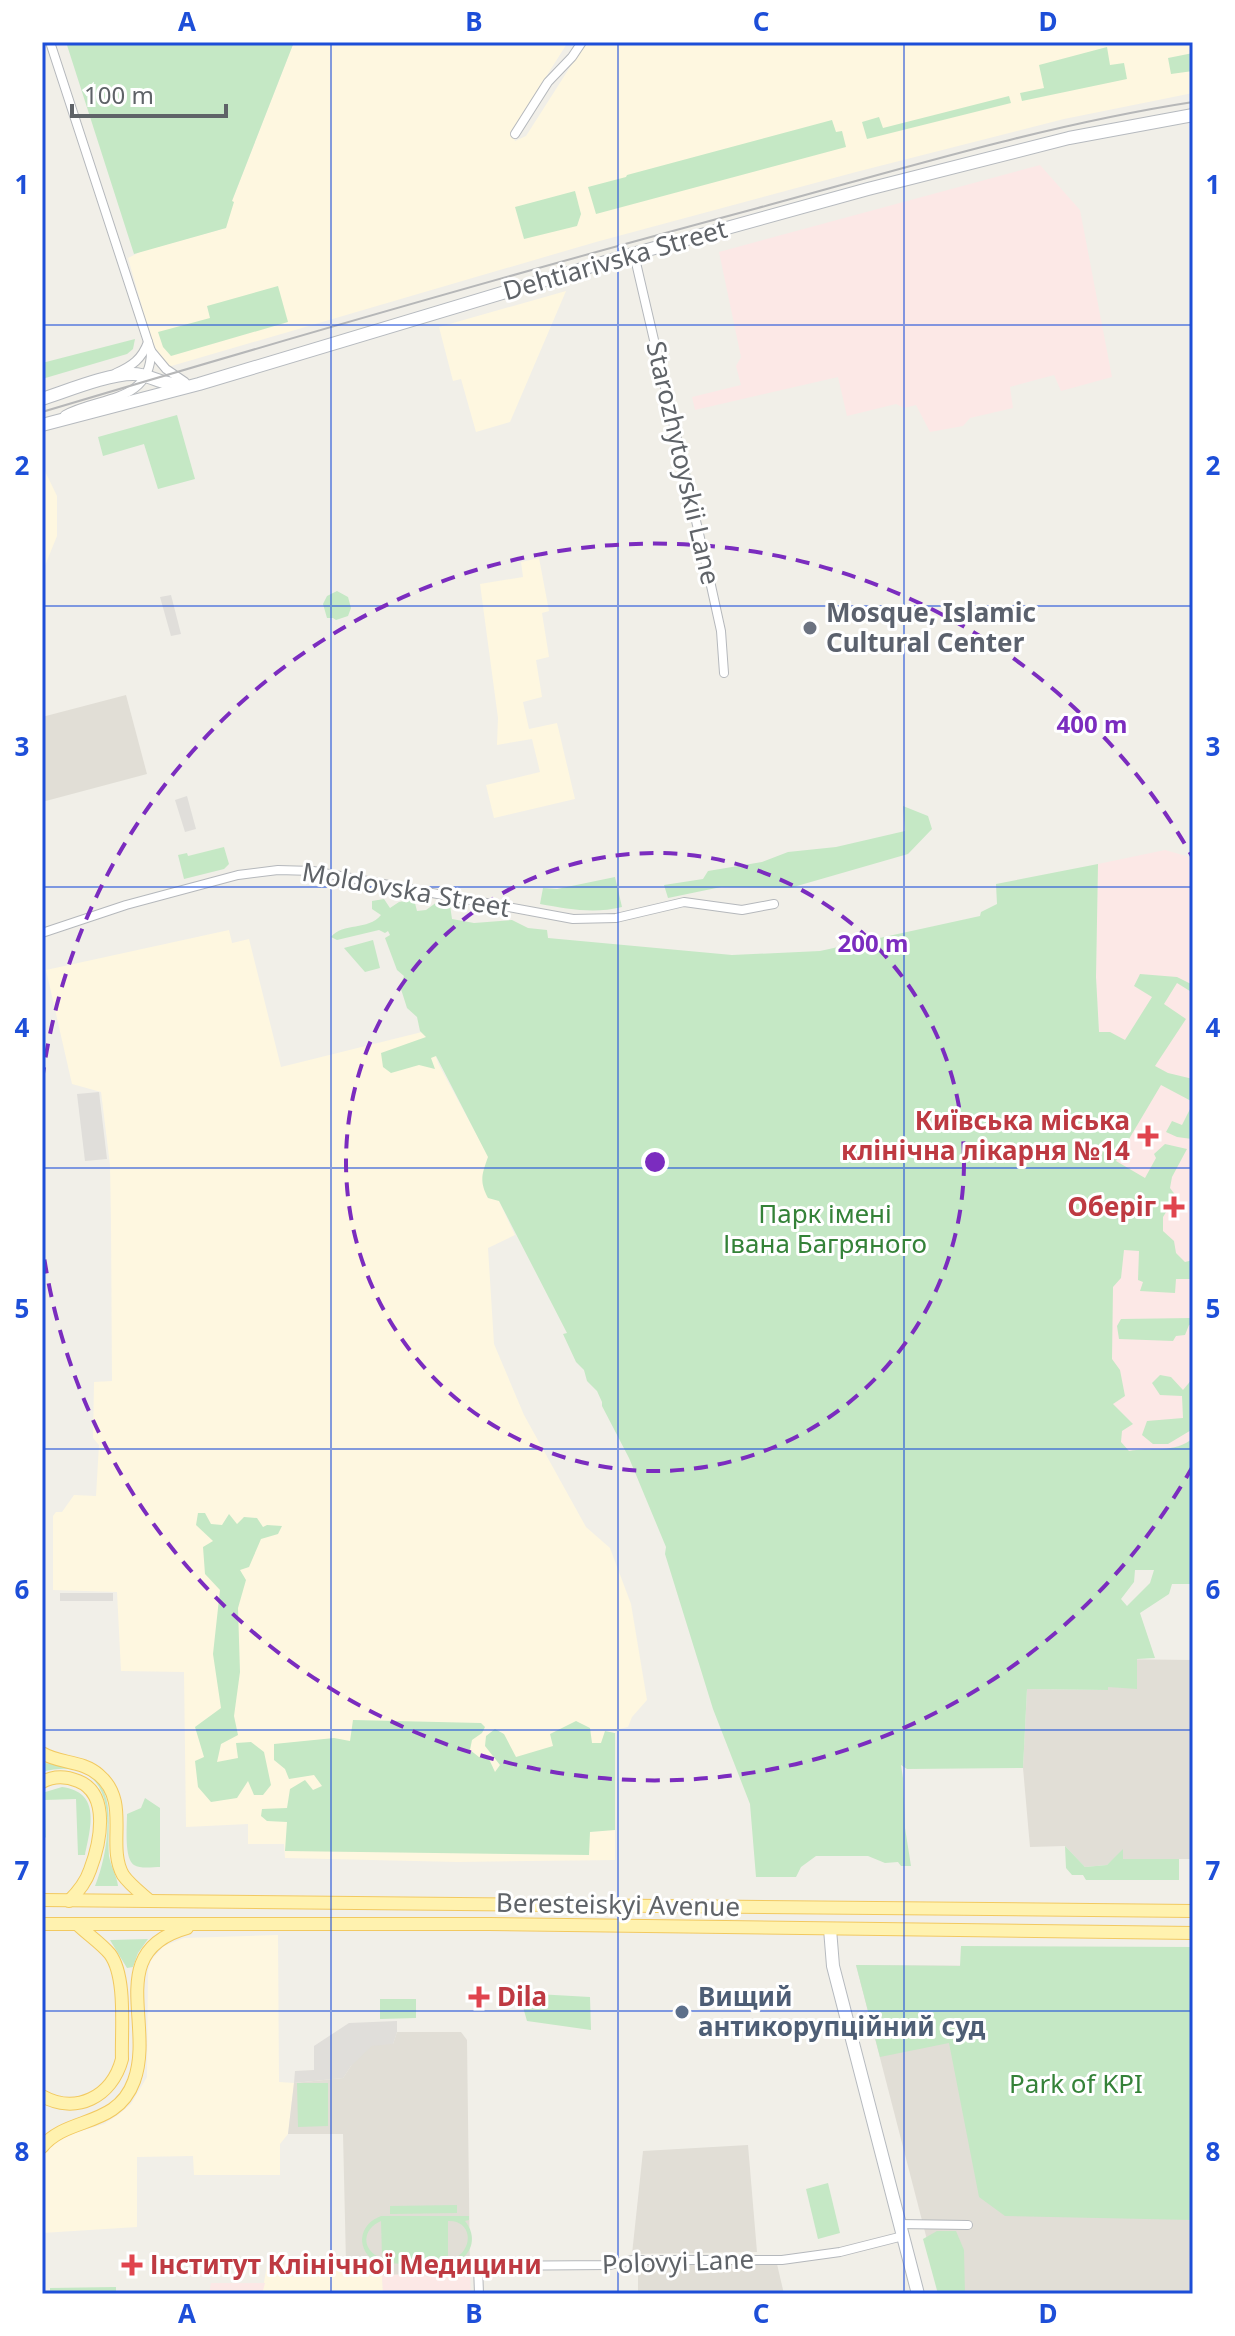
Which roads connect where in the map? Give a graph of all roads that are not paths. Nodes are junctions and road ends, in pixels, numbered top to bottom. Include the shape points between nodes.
1 (50, 42) edge
2 (582, 42) edge
3 (1193, 115) edge
4 (515, 134) dead end
5 (634, 254) junction
6 (150, 346) junction
7 (146, 376) junction
8 (94, 383) junction
9 (193, 384) junction
10 (42, 399) edge
11 (58, 421) junction
12 (42, 425) edge
13 (724, 673) dead end
14 (774, 904) dead end
15 (42, 933) edge
16 (42, 1753) edge
17 (42, 1782) edge
18 (42, 1900) edge
19 (69, 1901) junction
20 (150, 1901) junction
21 (1193, 1911) edge
22 (42, 1924) edge
23 (77, 1924) junction
24 (202, 1924) junction
25 (830, 1929) junction
26 (1193, 1933) edge
27 (42, 2096) edge
28 (42, 2147) edge
29 (968, 2225) dead end
30 (901, 2230) junction
31 (479, 2294) edge
32 (918, 2294) edge

1 - 6 street
2 - 4 street
3 - 5 main road, Dehtiarivska Street via 998,155
5 - 9 main road, Dehtiarivska Street
5 - 13 street, Starozhytoyskii Lane via 721,631
6 - 7 street
6 - 8 street via 136,362
6 - 9 street via 166,369
7 - 8 main road via 127,374
7 - 9 main road
7 - 11 street via 135,390
8 - 10 main road
9 - 11 main road, Dehtiarivska Street
11 - 12 main road, Dehtiarivska Street
14 - 15 street, Moldovska Street via 742,910 684,902 616,918 573,919 313,871 278,870 183,889
16 - 20 main road via 92,1769 103,1778 117,1813 123,1874
17 - 19 main road via 62,1777 85,1784 98,1800 90,1871
18 - 19 main road, Beresteiskyi Avenue
19 - 20 main road, Beresteiskyi Avenue
20 - 21 main road, Beresteiskyi Avenue
22 - 23 main road, Beresteiskyi Avenue
23 - 24 main road, Beresteiskyi Avenue
23 - 27 main road via 117,1966 122,2059 113,2081 86,2100 56,2104
24 - 25 main road, Beresteiskyi Avenue
24 - 28 main road via 158,1941 141,1964 137,2072 124,2099 110,2112 57,2134
25 - 26 main road, Beresteiskyi Avenue
25 - 30 main road via 833,1966
29 - 30 street
30 - 31 street, Polovyi Lane via 840,2252 782,2260 478,2266
30 - 32 main road

